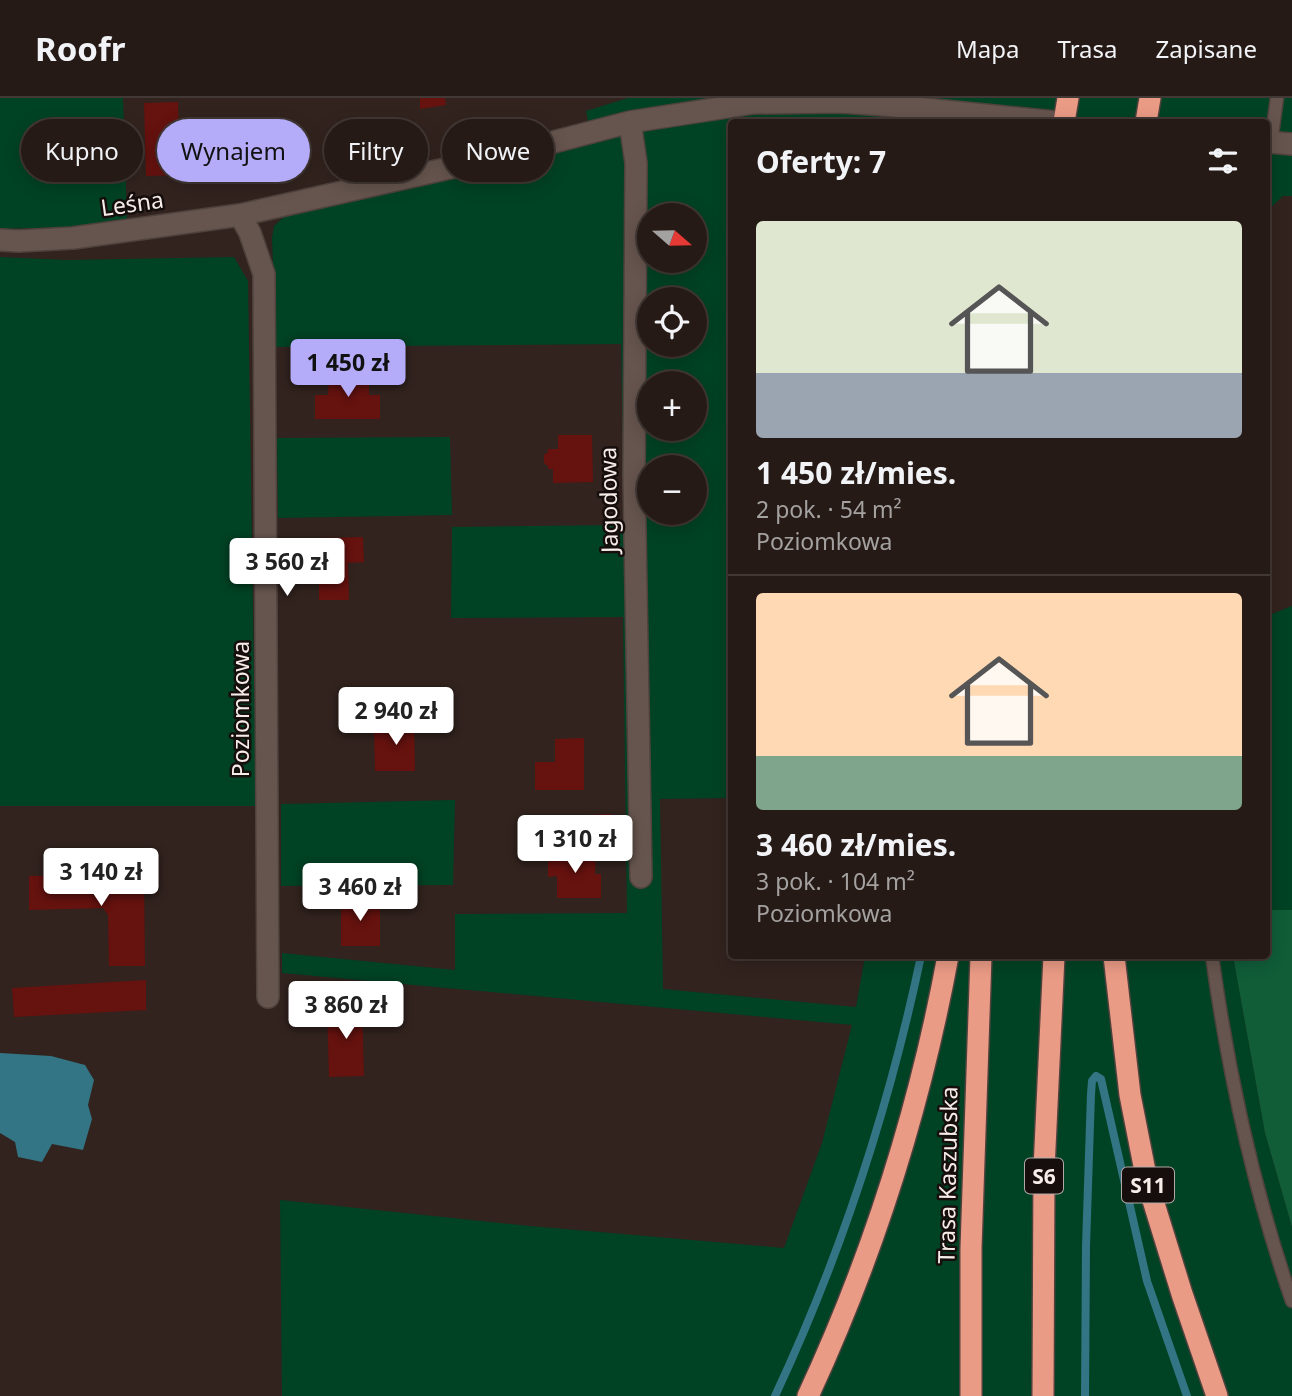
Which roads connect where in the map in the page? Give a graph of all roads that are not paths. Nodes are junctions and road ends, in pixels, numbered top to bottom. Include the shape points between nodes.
1 (1068, 98) edge
2 (1150, 98) edge
3 (1277, 98) edge
4 (1020, 119) edge
5 (1064, 119) edge
6 (1146, 119) edge
7 (630, 122) junction
8 (1277, 142) edge
9 (240, 215) junction
10 (0, 240) edge
11 (641, 877) dead end
12 (947, 959) edge
13 (981, 959) edge
14 (1054, 959) edge
15 (1114, 959) edge
16 (1213, 959) edge
17 (268, 997) dead end
18 (1292, 1301) edge
19 (808, 1396) edge
20 (971, 1396) edge
21 (1043, 1396) edge
22 (1217, 1396) edge

1 - 5 highway
2 - 6 highway
3 - 8 lane
4 - 7 street, Leśna via 840,102 753,103
7 - 9 street, Leśna
7 - 11 street, Jagodowa via 636,163 634,476
9 - 10 street, Leśna via 73,238
9 - 17 street, Poziomkowa via 264,274
12 - 19 highway via 926,1058 888,1192 862,1268
13 - 20 highway, Trasa Kaszubska
14 - 21 highway, S6 via 1044,1169
15 - 22 highway, S11 via 1130,1095 1147,1181
16 - 18 lane via 1237,1098

